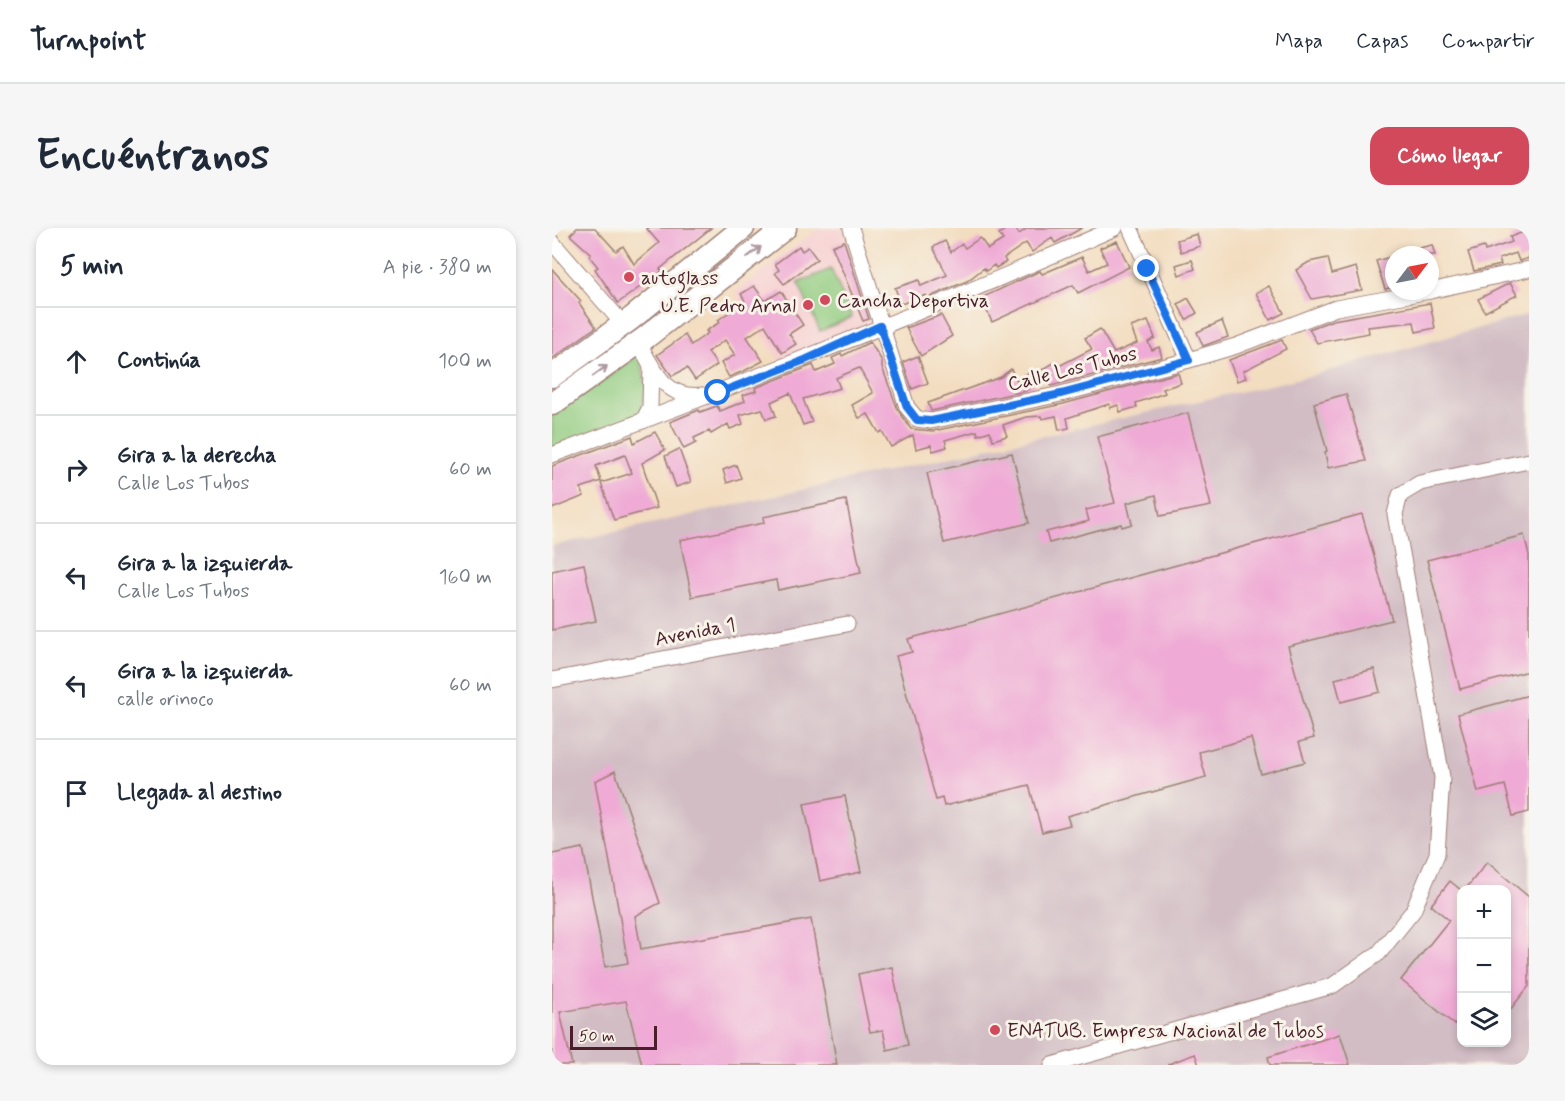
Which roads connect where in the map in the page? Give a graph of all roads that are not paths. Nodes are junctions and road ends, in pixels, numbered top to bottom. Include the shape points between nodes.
1 (743, 228) edge
2 (785, 228) edge
3 (850, 228) edge
4 (1116, 228) edge
5 (1130, 228) edge
6 (552, 243) edge
7 (1529, 268) edge
8 (1439, 289) edge
9 (1385, 299) edge
10 (623, 324) junction
11 (880, 326) junction
12 (639, 343) junction
13 (1189, 360) junction
14 (651, 365) junction
15 (552, 376) edge
16 (718, 393) junction
17 (552, 404) edge
18 (643, 421) junction
19 (552, 456) edge
20 (1529, 461) edge
21 (847, 624) dead end
22 (552, 680) edge
23 (1052, 1065) edge

1 - 10 highway
12 -> 2 highway
3 - 11 street, Calle Los Tubos
4 - 11 street via 960,297
5 - 13 street
6 - 10 street
7 - 8 street, Calle Los Tubos
9 - 13 street, Calle Los Tubos via 1336,308
10 - 15 highway
11 - 13 street, Calle Los Tubos via 907,407 917,420 931,421 1061,394
11 - 16 street
12 - 14 street
17 -> 12 highway
14 - 16 street via 672,391 688,397
14 - 18 street via 650,407
16 - 18 street
18 - 19 street
20 - 23 street via 1420,483 1400,495 1395,514 1442,777 1437,854 1413,911 1379,954 1332,986
21 - 22 street, Avenida 1

